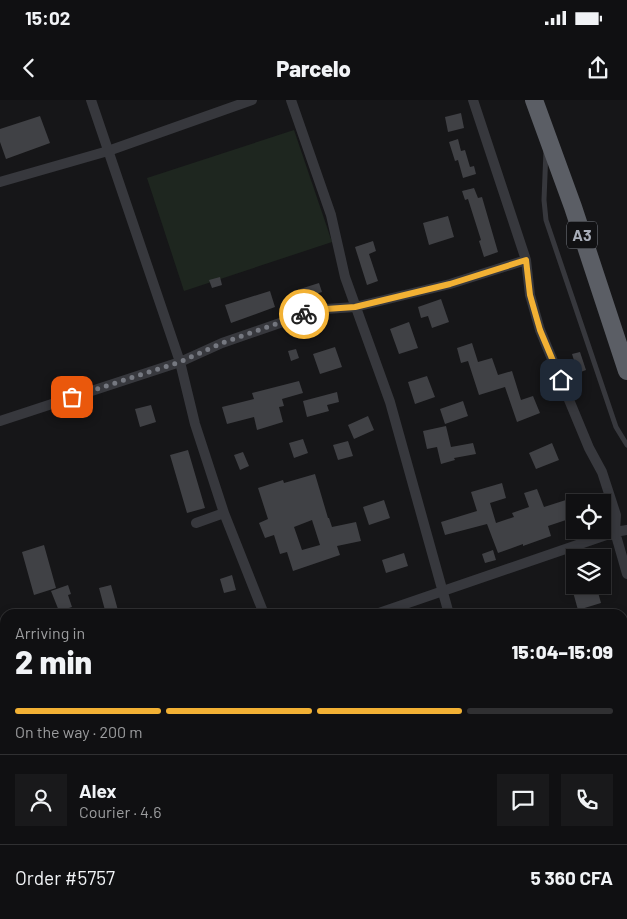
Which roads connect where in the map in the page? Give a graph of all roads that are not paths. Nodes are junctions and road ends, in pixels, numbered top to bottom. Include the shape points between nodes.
1 (91, 100) edge
2 (252, 100) edge
3 (291, 100) edge
4 (472, 100) edge
5 (534, 100) edge
6 (547, 137) junction
7 (108, 151) junction
8 (0, 182) edge
9 (526, 260) junction
10 (355, 307) junction
11 (180, 362) junction
12 (627, 372) edge
13 (0, 421) edge
14 (627, 445) edge
15 (224, 513) junction
16 (196, 523) dead end
17 (627, 530) edge
18 (615, 532) junction
19 (627, 574) edge
20 (442, 592) junction
21 (262, 609) edge
22 (391, 609) edge
23 (447, 609) edge

1 - 7 street
2 - 7 street
3 - 10 street via 331,215
4 - 9 street
5 - 6 highway, A3
6 - 12 highway, A3
6 - 14 lane via 546,220 616,427
7 - 8 street
7 - 11 street
9 - 10 street via 450,284
9 - 18 street via 530,295 540,330 602,472 616,515
10 - 11 street via 303,315 222,343
10 - 20 street via 390,402
11 - 13 street
11 - 15 street via 195,424
15 - 16 street
15 - 21 street
17 - 18 street
18 - 19 street
18 - 20 street
20 - 22 street
20 - 23 street

